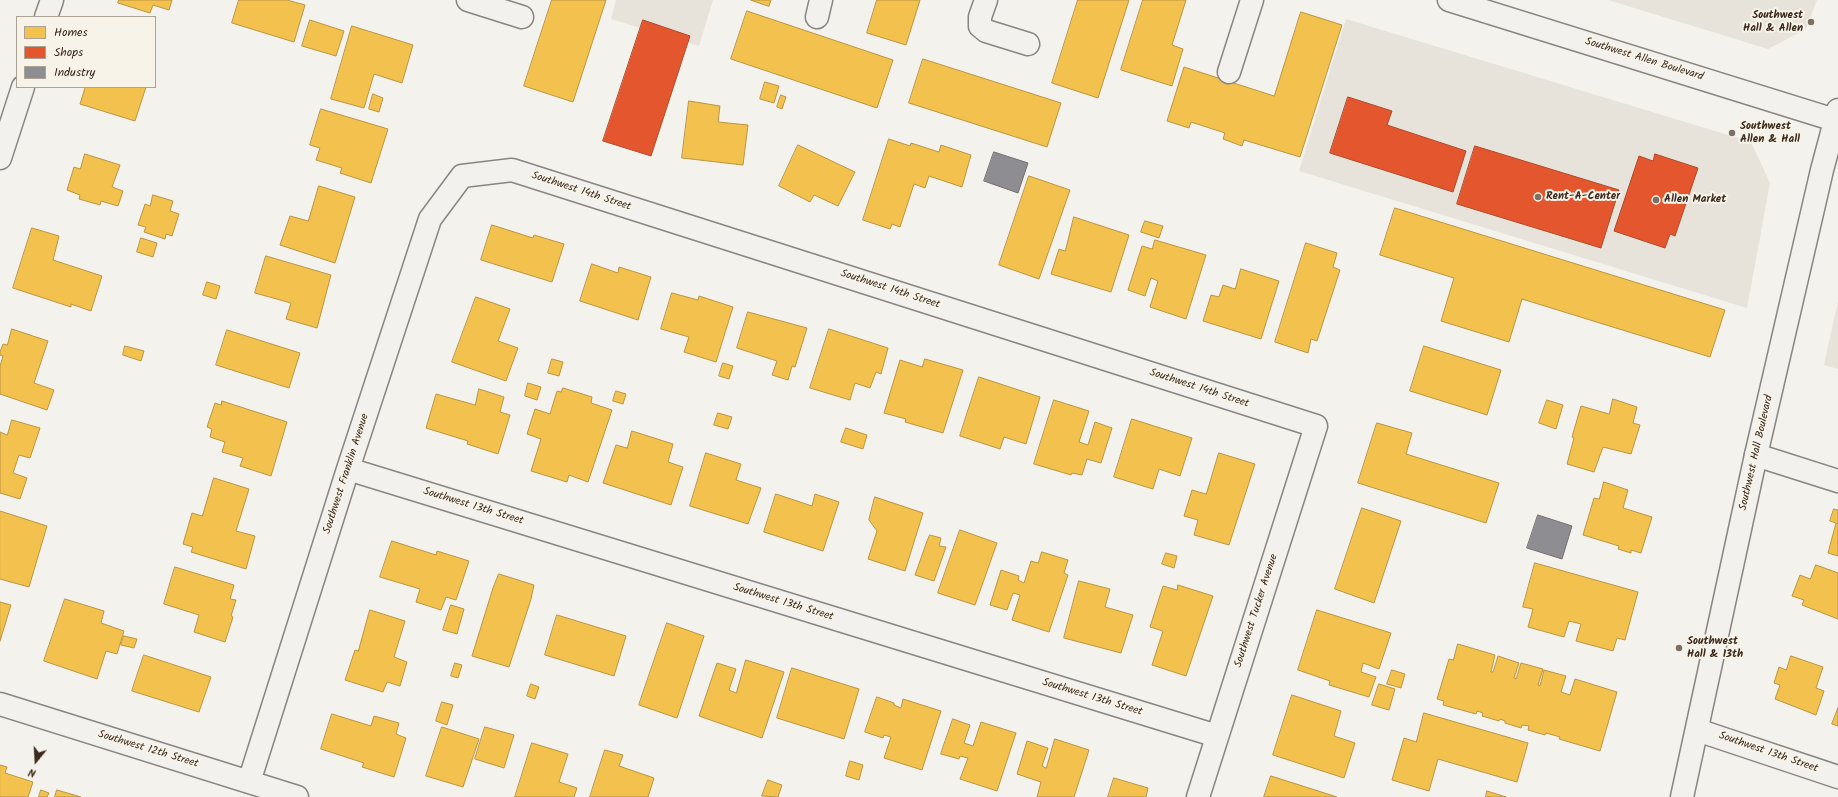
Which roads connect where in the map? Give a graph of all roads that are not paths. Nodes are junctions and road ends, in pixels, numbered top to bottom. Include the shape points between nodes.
1 (52, 0) edge
2 (468, 0) edge
3 (986, 0) edge
4 (1252, 0) edge
5 (1449, 0) edge
6 (46, 16) edge
7 (522, 17) dead end
8 (1028, 44) dead end
9 (1229, 72) dead end
10 (23, 88) edge
11 (1837, 117) edge
12 (0, 158) edge
13 (462, 176) joint
14 (1316, 426) joint
15 (1756, 455) junction
16 (348, 469) junction
17 (1838, 481) edge
18 (0, 704) edge
19 (1697, 730) junction
20 (1217, 736) junction
21 (1838, 777) edge
22 (249, 782) junction
23 (297, 797) edge
24 (1198, 797) edge
25 (1682, 797) edge

1 - 6 street
2 - 7 street
3 - 8 street via 980,17 980,26 986,31
4 - 9 street
5 - 11 street, Southwest Allen Boulevard
10 - 12 street
11 - 15 street, Southwest Hall Boulevard
13 - 14 street, Southwest 14th Street via 512,170
13 - 16 street, Southwest Franklin Avenue via 430,219
14 - 20 street, Southwest Tucker Avenue
15 - 17 street
15 - 19 street, Southwest Hall Boulevard
16 - 20 street, Southwest 13th Street
16 - 22 street, Southwest Franklin Avenue
18 - 22 street, Southwest 12th Street
19 - 21 street, Southwest 13th Street
19 - 25 street, Southwest Hall Boulevard
20 - 24 street, Southwest Tucker Avenue
22 - 23 street, Southwest 12th Street

